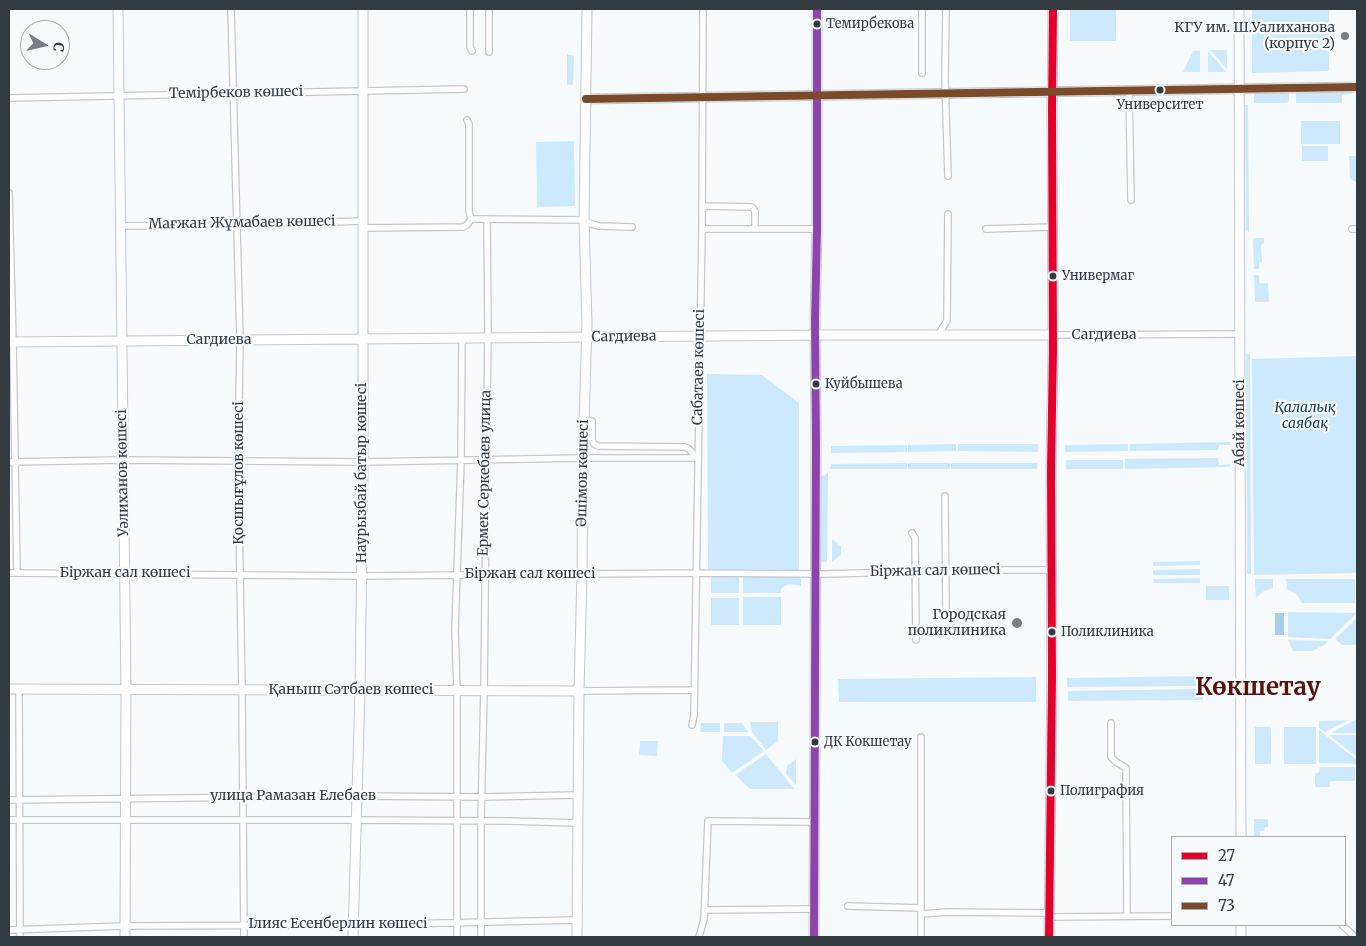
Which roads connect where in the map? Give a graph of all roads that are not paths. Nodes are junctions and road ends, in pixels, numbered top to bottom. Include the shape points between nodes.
1 (118, 9) edge
2 (231, 9) edge
3 (363, 9) edge
4 (470, 9) edge
5 (489, 9) edge
6 (587, 9) edge
7 (703, 9) edge
8 (817, 9) edge
9 (922, 9) edge
10 (946, 9) edge
11 (1053, 9) edge
12 (1239, 9) edge
13 (472, 51) dead end
14 (490, 52) dead end
15 (922, 73) dead end
16 (1357, 87) edge
17 (1239, 88) junction
18 (464, 89) dead end
19 (1130, 90) junction
20 (364, 92) junction
21 (1052, 92) junction
22 (234, 93) junction
23 (946, 94) junction
24 (118, 96) junction
25 (817, 96) junction
26 (9, 98) edge
27 (703, 98) junction
28 (586, 100) junction
29 (467, 120) dead end
30 (948, 176) dead end
31 (9, 193) edge
32 (1131, 200) dead end
33 (703, 206) junction
34 (948, 214) dead end
35 (471, 219) junction
36 (487, 220) junction
37 (584, 220) junction
38 (237, 225) junction
39 (363, 225) junction
40 (120, 226) junction
41 (9, 227) edge
42 (632, 227) dead end
43 (1052, 227) junction
44 (702, 229) junction
45 (755, 229) junction
46 (817, 229) junction
47 (986, 229) dead end
48 (1240, 334) junction
49 (814, 335) junction
50 (938, 335) junction
51 (1052, 335) junction
52 (700, 336) junction
53 (462, 338) junction
54 (487, 338) junction
55 (587, 338) junction
56 (364, 339) junction
57 (240, 340) junction
58 (122, 341) junction
59 (11, 342) edge
60 (584, 420) junction
61 (583, 458) junction
62 (698, 458) junction
63 (123, 460) junction
64 (461, 460) junction
65 (486, 460) junction
66 (238, 461) junction
67 (12, 462) edge
68 (363, 462) junction
69 (945, 496) dead end
70 (912, 533) dead end
71 (1052, 570) junction
72 (916, 571) junction
73 (945, 571) junction
74 (9, 573) edge
75 (17, 573) junction
76 (124, 573) junction
77 (696, 573) junction
78 (240, 574) junction
79 (582, 574) junction
80 (815, 574) junction
81 (458, 575) junction
82 (484, 575) junction
83 (361, 576) junction
84 (946, 609) dead end
85 (916, 640) dead end
86 (9, 689) edge
87 (19, 689) junction
88 (126, 690) junction
89 (242, 690) junction
90 (360, 690) junction
91 (457, 690) junction
92 (484, 690) junction
93 (694, 690) junction
94 (579, 691) junction
95 (1110, 722) dead end
96 (692, 725) dead end
97 (921, 737) dead end
98 (578, 794) junction
99 (243, 796) junction
100 (357, 796) junction
101 (457, 797) junction
102 (481, 797) junction
103 (125, 799) junction
104 (9, 800) edge
105 (19, 800) junction
106 (9, 820) edge
107 (19, 820) junction
108 (243, 820) junction
109 (356, 820) junction
110 (458, 820) junction
111 (481, 820) junction
112 (125, 821) junction
113 (814, 822) junction
114 (578, 823) junction
115 (1241, 836) edge
116 (848, 906) dead end
117 (814, 909) junction
118 (705, 910) junction
119 (922, 911) junction
120 (1049, 915) junction
121 (1127, 916) junction
122 (1171, 916) edge
123 (577, 920) junction
124 (457, 922) junction
125 (480, 922) junction
126 (244, 925) junction
127 (354, 925) junction
128 (125, 926) junction
129 (1343, 926) edge
130 (9, 930) edge
131 (20, 930) junction
132 (1354, 935) edge
133 (20, 937) edge
134 (125, 937) edge
135 (244, 937) edge
136 (353, 937) edge
137 (457, 937) edge
138 (480, 937) edge
139 (577, 937) edge
140 (699, 937) edge
141 (814, 937) edge
142 (921, 937) edge
143 (1049, 937) edge

1 - 24 street, Уәлиханов көшесі
2 - 22 street, Қосшығұлов көшесі
3 - 20 street, Наурызбай батыр көшесі
4 - 13 street
5 - 14 street
6 - 28 street, Әшімов көшесі
7 - 27 street, Сабатаев көшесі
8 - 25 street
9 - 15 street
10 - 23 street
11 - 21 street
12 - 17 street, Абай көшесі
16 - 17 street
17 - 19 street
17 - 48 street, Абай көшесі
18 - 20 street, Темірбеков көшесі
19 - 21 street
19 - 32 street
20 - 22 street, Темірбеков көшесі
20 - 39 street, Наурызбай батыр көшесі
21 - 23 street
21 - 43 street
22 - 24 street, Темірбеков көшесі
22 - 38 street, Қосшығұлов көшесі
23 - 25 street
23 - 30 street
24 - 26 street, Темірбеков көшесі
24 - 40 street, Уәлиханов көшесі
25 - 27 street
25 - 46 street
27 - 28 street
27 - 33 street, Сабатаев көшесі
28 - 37 street, Әшімов көшесі
29 - 35 street
31 - 41 street
33 - 44 street, Сабатаев көшесі
33 - 45 street via 752,207
34 - 50 street via 947,320
35 - 36 street, Мағжан Жұмабаев көшесі
35 - 39 street, Мағжан Жұмабаев көшесі via 463,227
36 - 37 street, Мағжан Жұмабаев көшесі
36 - 54 street, Ермек Серкебаев улица
37 - 42 street, Мағжан Жұмабаев көшесі via 599,226
37 - 55 street, Әшімов көшесі
38 - 39 street, Мағжан Жұмабаев көшесі
38 - 40 street, Мағжан Жұмабаев көшесі
38 - 57 street, Қосшығұлов көшесі
39 - 56 street, Наурызбай батыр көшесі
40 - 58 street, Уәлиханов көшесі
41 - 59 street
43 - 47 street
43 - 51 street
44 - 45 street
44 - 52 street, Сабатаев көшесі
45 - 46 street
46 - 49 street
48 - 51 street, Сагдиева
48 - 115 street, Абай көшесі
49 - 50 street, Сагдиева
49 - 52 street, Сагдиева
49 - 80 street
50 - 51 street, Сагдиева
51 - 71 street
52 - 55 street, Сагдиева
52 - 62 street, Сабатаев көшесі
53 - 54 street, Сагдиева
53 - 56 street, Сагдиева
53 - 64 street, Ермек Серкебаев улица
54 - 55 street, Сагдиева
54 - 65 street, Ермек Серкебаев улица
55 - 60 street, Әшімов көшесі
56 - 57 street, Сагдиева
56 - 68 street, Наурызбай батыр көшесі
57 - 58 street, Сагдиева
57 - 66 street, Қосшығұлов көшесі
58 - 59 street, Сагдиева
58 - 63 street, Уәлиханов көшесі
59 - 67 street
60 - 61 street, Әшімов көшесі
60 - 62 street via 592,421 592,440 598,446 685,447
61 - 62 street
61 - 65 street
61 - 79 street, Әшімов көшесі
62 - 77 street, Сабатаев көшесі
63 - 66 street
63 - 67 street
63 - 76 street, Уәлиханов көшесі
64 - 65 street
64 - 68 street
64 - 81 street, Ермек Серкебаев улица
65 - 82 street, Ермек Серкебаев улица
66 - 68 street
66 - 78 street, Қосшығұлов көшесі
67 - 75 street
68 - 83 street, Наурызбай батыр көшесі
69 - 73 street
70 - 72 street
71 - 73 street, Біржан сал көшесі
71 - 120 street
72 - 73 street, Біржан сал көшесі
72 - 80 street, Біржан сал көшесі
72 - 85 street
73 - 84 street
74 - 75 street, Біржан сал көшесі
75 - 76 street, Біржан сал көшесі
76 - 78 street, Біржан сал көшесі
76 - 88 street, Уәлиханов көшесі
77 - 79 street, Біржан сал көшесі
77 - 80 street, Біржан сал көшесі
77 - 93 street, Сабатаев көшесі
78 - 83 street, Біржан сал көшесі
78 - 89 street, Қосшығұлов көшесі
79 - 82 street, Біржан сал көшесі
79 - 94 street, Әшімов көшесі
80 - 113 street
81 - 82 street, Біржан сал көшесі
81 - 83 street, Біржан сал көшесі
81 - 91 street, Ермек Серкебаев улица via 455,630
82 - 92 street, Ермек Серкебаев улица
83 - 90 street, Наурызбай батыр көшесі
86 - 87 street, Қаныш Сәтбаев көшесі
87 - 88 street, Қаныш Сәтбаев көшесі
87 - 105 street
88 - 89 street, Қаныш Сәтбаев көшесі
88 - 103 street, Уәлиханов көшесі
89 - 90 street, Қаныш Сәтбаев көшесі
89 - 99 street, Қосшығұлов көшесі
90 - 91 street, Қаныш Сәтбаев көшесі
90 - 100 street, Наурызбай батыр көшесі
91 - 92 street, Қаныш Сәтбаев көшесі
91 - 101 street, Ермек Серкебаев улица
92 - 94 street, Қаныш Сәтбаев көшесі
92 - 102 street, Ермек Серкебаев улица
93 - 94 street, Қаныш Сәтбаев көшесі
93 - 96 street, Сабатаев көшесі
94 - 98 street, Әшімов көшесі
95 - 121 street via 1111,757 1126,768
97 - 119 street
98 - 102 street, улица Рамазан Елебаев
98 - 114 street, Әшімов көшесі
99 - 100 street, улица Рамазан Елебаев
99 - 103 street, улица Рамазан Елебаев
99 - 108 street, Қосшығұлов көшесі
100 - 101 street, улица Рамазан Елебаев
100 - 109 street, Наурызбай батыр көшесі
101 - 102 street, улица Рамазан Елебаев
101 - 110 street, Ермек Серкебаев улица
102 - 111 street, Ермек Серкебаев улица
103 - 105 street, улица Рамазан Елебаев
103 - 112 street, Уәлиханов көшесі
104 - 105 street, улица Рамазан Елебаев
105 - 107 street
106 - 107 street, улица Рамазан Елебаев
107 - 112 street, улица Рамазан Елебаев
107 - 131 street
108 - 109 street, улица Рамазан Елебаев
108 - 112 street, улица Рамазан Елебаев
108 - 126 street, Қосшығұлов көшесі
109 - 110 street, улица Рамазан Елебаев
109 - 127 street, Наурызбай батыр көшесі
110 - 111 street, улица Рамазан Елебаев
110 - 124 street, Ермек Серкебаев улица
111 - 114 street, улица Рамазан Елебаев
111 - 125 street, Ермек Серкебаев улица
112 - 128 street, Уәлиханов көшесі
113 - 117 street
113 - 118 street via 708,821
114 - 123 street, Әшімов көшесі
116 - 119 street
117 - 118 street
117 - 141 street
118 - 140 street
119 - 120 street
119 - 142 street
120 - 121 street
120 - 143 street
121 - 122 street
123 - 125 street, Ілияс Есенберлин көшесі
123 - 139 street, Әшімов көшесі
124 - 125 street, Ілияс Есенберлин көшесі
124 - 127 street, Ілияс Есенберлин көшесі
124 - 137 street, Ермек Серкебаев улица
125 - 138 street, Ермек Серкебаев улица
126 - 127 street, Ілияс Есенберлин көшесі
126 - 128 street, Ілияс Есенберлин көшесі
126 - 135 street, Қосшығұлов көшесі
127 - 136 street, Наурызбай батыр көшесі
128 - 131 street, Ілияс Есенберлин көшесі
128 - 134 street, Уәлиханов көшесі
129 - 132 street
130 - 131 street, Ілияс Есенберлин көшесі
131 - 133 street

